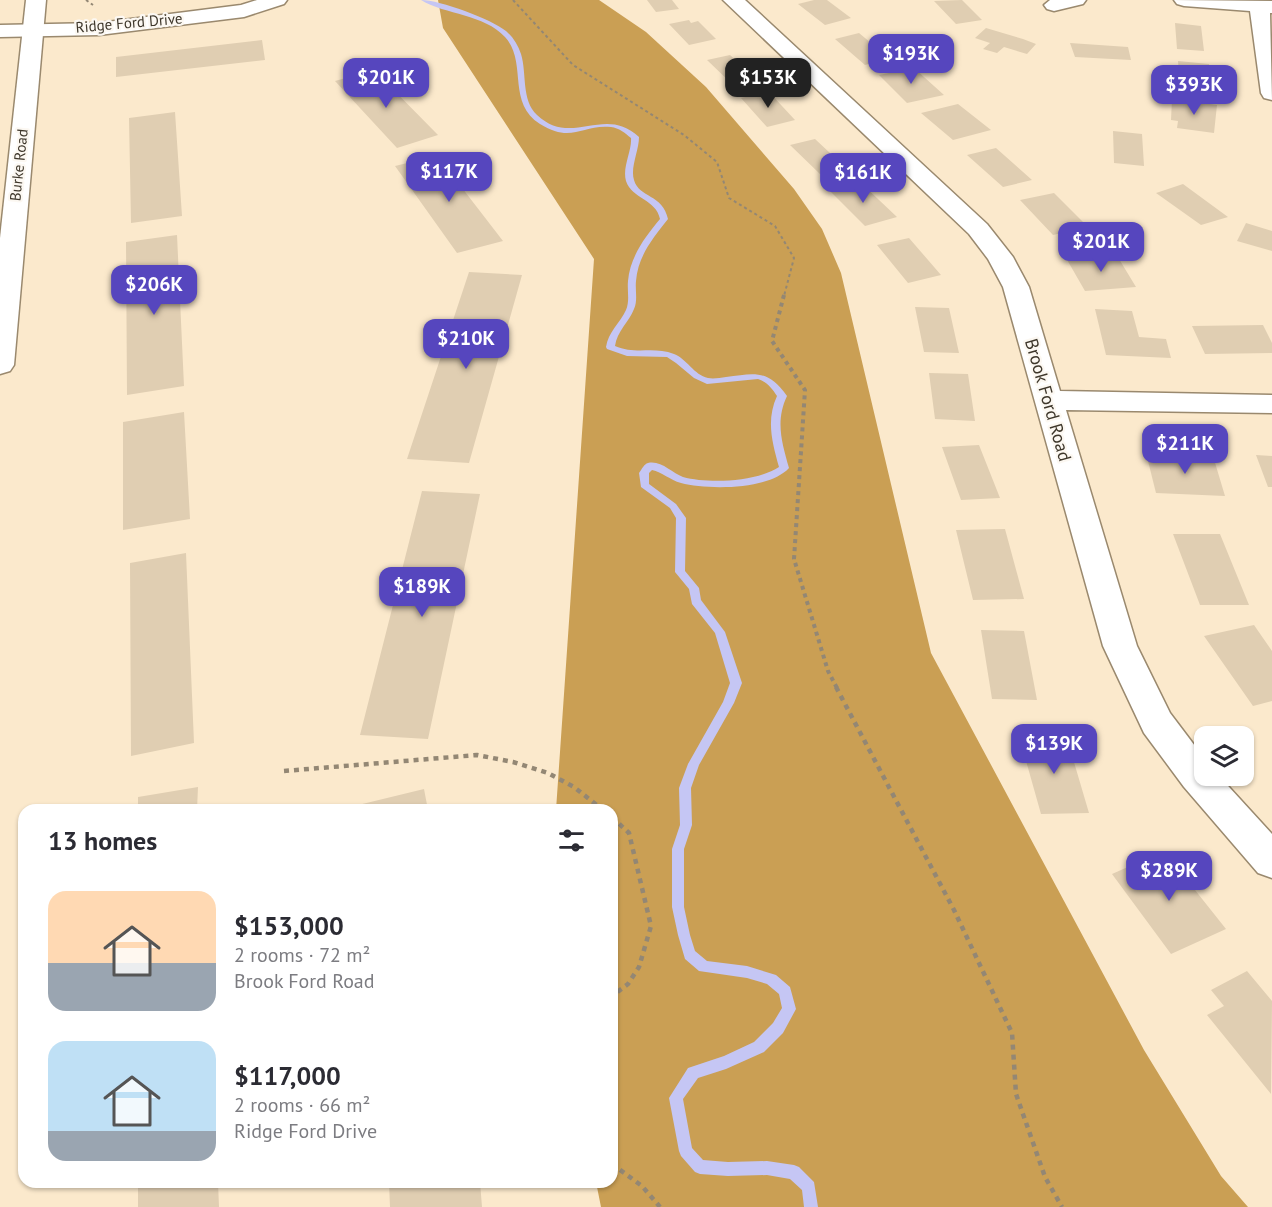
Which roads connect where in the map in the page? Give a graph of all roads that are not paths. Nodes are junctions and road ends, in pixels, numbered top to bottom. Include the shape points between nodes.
1 (36, 0) edge
2 (194, 0) edge
3 (278, 0) edge
4 (733, 0) edge
5 (1076, 0) edge
6 (1184, 0) edge
7 (1054, 5) dead end
8 (1265, 6) edge
9 (33, 28) junction
10 (0, 31) edge
11 (1272, 93) edge
12 (0, 365) edge
13 (1049, 400) junction
14 (1272, 404) edge
15 (1272, 861) edge

1 - 9 street, Burke Road
2 - 9 street, Ridge Ford Drive via 99,12
3 - 9 street, Ridge Ford Drive via 244,11 99,29
4 - 13 street, Brook Ford Road via 978,229 1000,256 1016,288
5 - 7 street
6 - 8 street
8 - 11 street
9 - 10 street
9 - 12 street, Burke Road
13 - 14 street
13 - 15 street, Brook Ford Road via 1120,646 1157,723 1197,776

